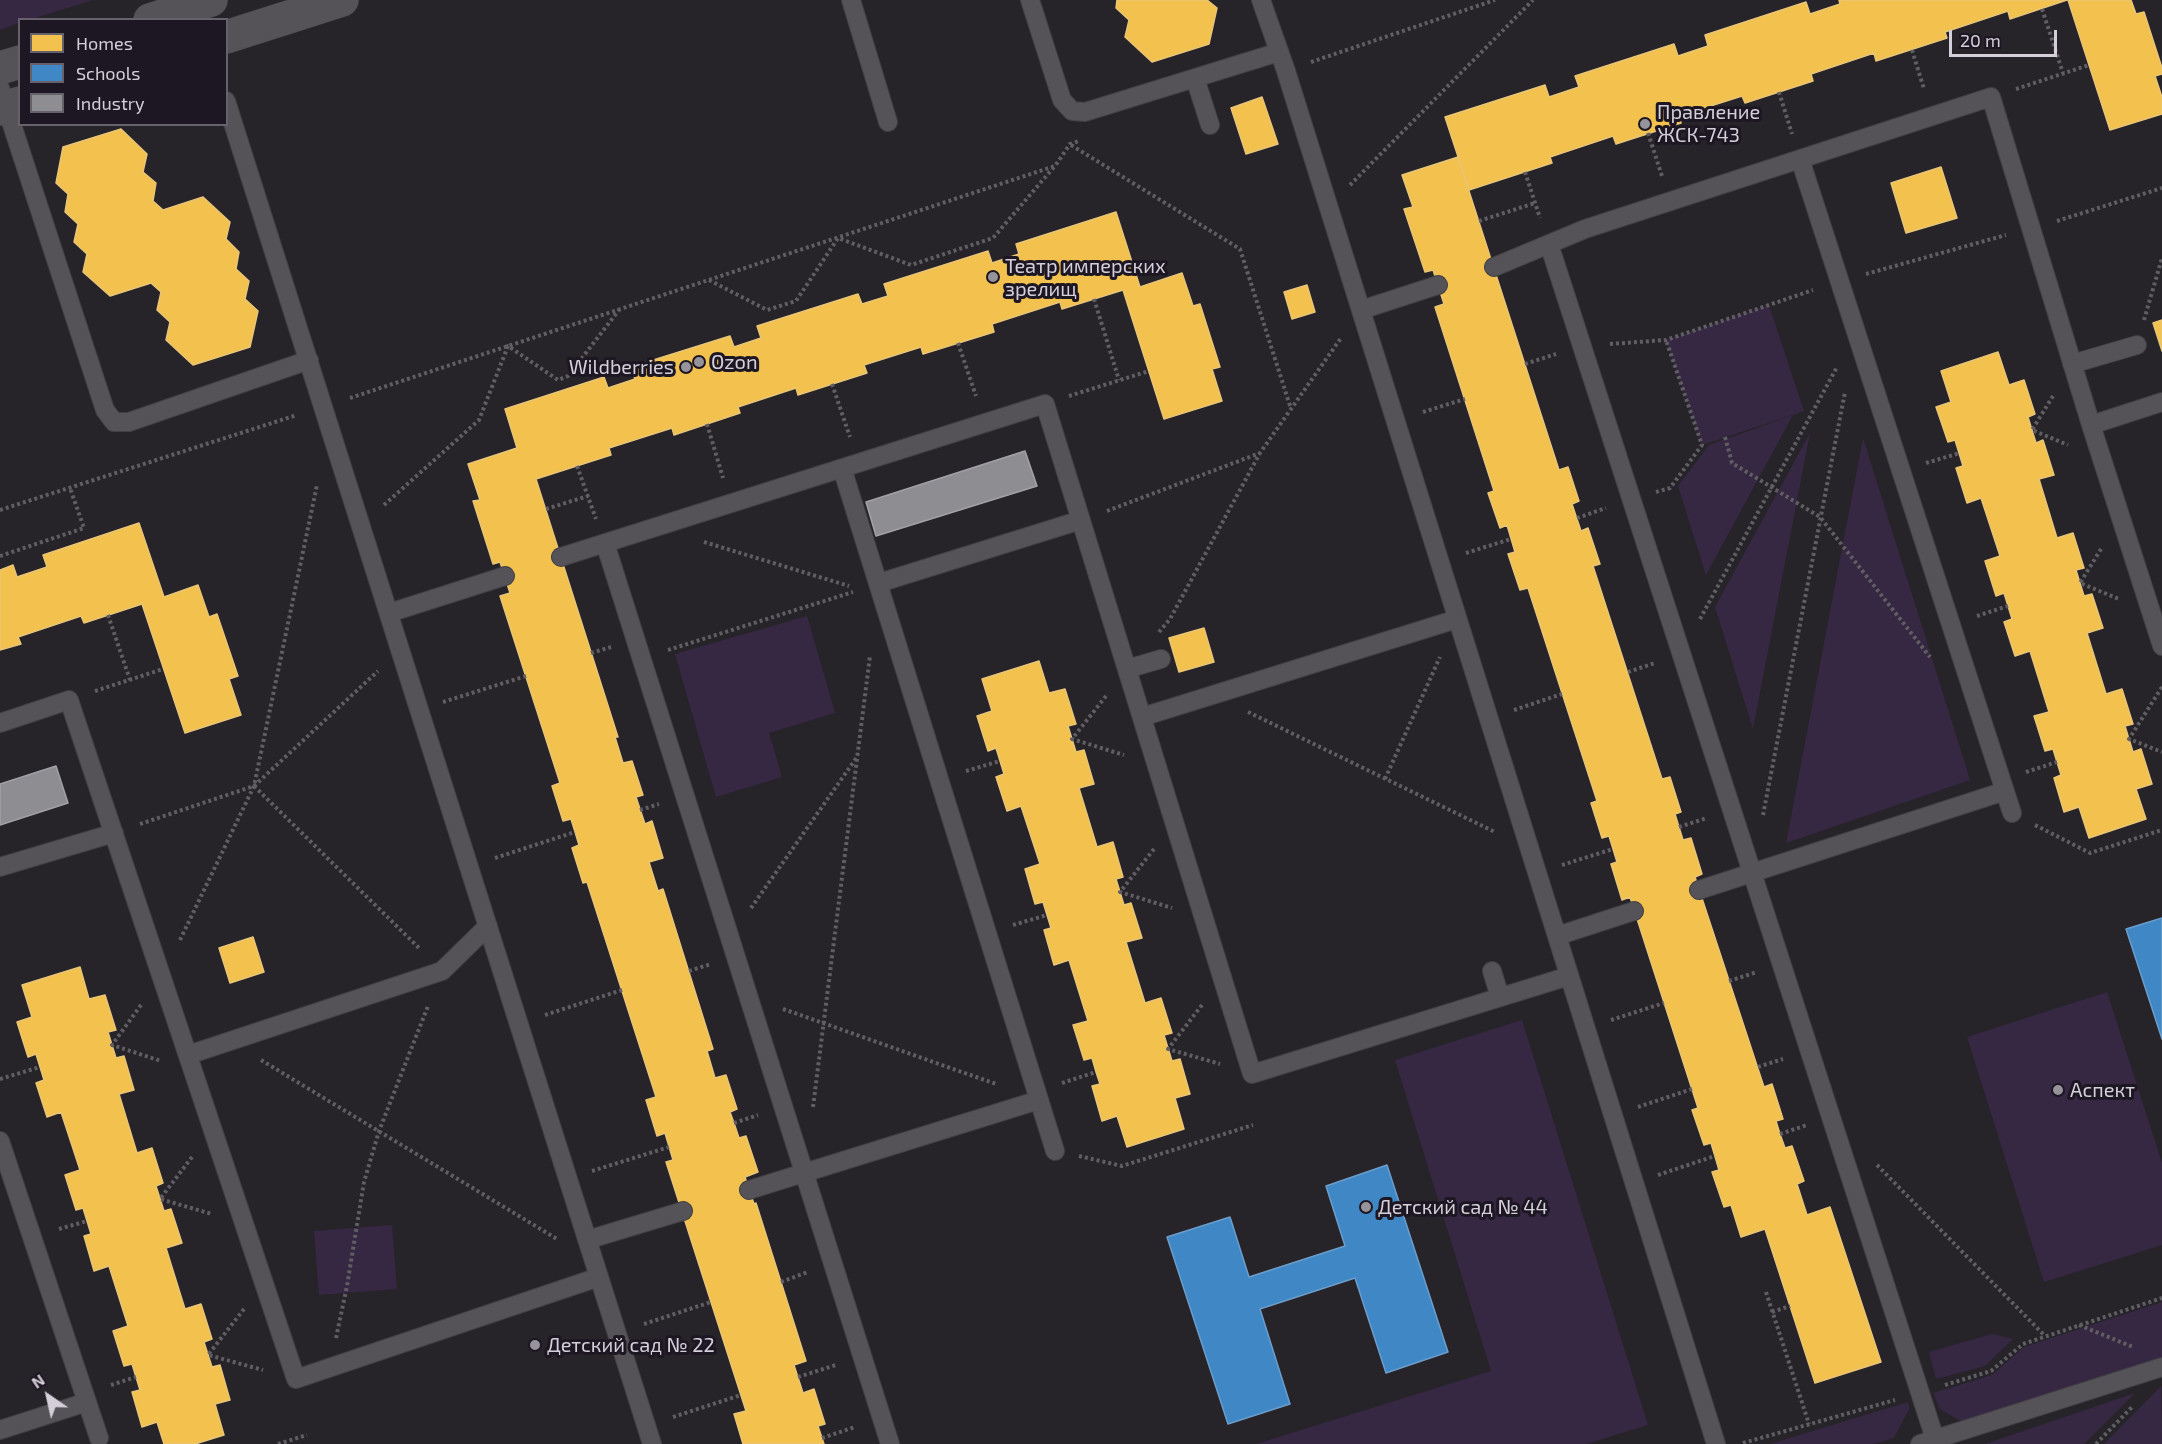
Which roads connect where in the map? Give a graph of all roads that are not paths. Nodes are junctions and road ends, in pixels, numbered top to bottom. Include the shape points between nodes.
1 (342, 0) edge
2 (851, 0) edge
3 (1030, 0) edge
4 (1261, 0) edge
5 (203, 8) edge
6 (159, 18) edge
7 (228, 36) edge
8 (1279, 52) junction
9 (18, 63) edge
10 (0, 68) edge
11 (1195, 78) junction
12 (6, 102) edge
13 (228, 106) edge
14 (888, 122) dead end
15 (1210, 125) dead end
16 (1800, 159) junction
17 (1549, 244) junction
18 (1494, 267) dead end
19 (1438, 285) dead end
20 (1361, 310) junction
21 (2137, 345) road end
22 (309, 360) junction
23 (2072, 364) junction
24 (2162, 402) edge
25 (2091, 425) junction
26 (850, 465) junction
27 (1081, 520) junction
28 (605, 543) junction
29 (561, 557) dead end
30 (505, 576) dead end
31 (879, 583) junction
32 (389, 613) junction
33 (1457, 619) junction
34 (2162, 646) edge
35 (1161, 659) dead end
36 (1127, 669) junction
37 (1142, 717) junction
38 (0, 723) edge
39 (2005, 791) junction
40 (2012, 813) road end
41 (114, 833) junction
42 (0, 867) edge
43 (1752, 873) junction
44 (1699, 890) dead end
45 (1634, 911) dead end
46 (488, 926) junction
47 (1557, 936) junction
48 (1492, 971) dead end
49 (1569, 976) junction
50 (1500, 997) junction
51 (190, 1063) junction
52 (1038, 1095) junction
53 (0, 1141) edge
54 (1055, 1151) road end
55 (804, 1173) junction
56 (749, 1190) dead end
57 (683, 1211) dead end
58 (587, 1240) junction
59 (596, 1269) junction
60 (2162, 1367) edge
61 (87, 1401) junction
62 (0, 1430) edge
63 (99, 1438) dead end
64 (1928, 1442) edge
65 (652, 1444) edge
66 (890, 1444) edge
67 (1716, 1444) edge

1 - 7 street
2 - 14 lane
3 - 11 lane via 1062,100 1072,111 1084,112
4 - 8 lane
5 - 6 street
8 - 11 lane
8 - 20 lane
9 - 10 street
11 - 15 lane
12 - 22 lane via 105,410 114,422 129,422
13 - 22 lane
16 - 17 lane
16 - 23 lane via 1991,97
16 - 39 lane
17 - 18 lane
17 - 43 lane
19 - 20 lane
20 - 33 lane
21 - 23 lane
22 - 32 lane
23 - 25 lane
24 - 25 lane
25 - 34 lane
26 - 27 lane via 1045,404
26 - 28 lane
26 - 31 lane
27 - 31 lane
27 - 36 lane
28 - 29 lane
28 - 55 lane
30 - 32 lane
31 - 52 lane
32 - 46 lane
33 - 37 lane
33 - 47 lane
35 - 36 lane
36 - 37 lane
37 - 50 lane via 1252,1074
38 - 41 lane via 69,700
39 - 40 lane
39 - 43 lane
41 - 42 lane
41 - 51 lane
43 - 44 lane
43 - 64 lane via 1920,1393
45 - 47 lane
46 - 51 lane via 442,970 229,1041
46 - 58 lane
47 - 49 lane
48 - 50 lane
49 - 50 lane
49 - 67 lane
51 - 59 lane via 296,1379
52 - 54 lane
52 - 55 lane
53 - 61 lane
55 - 56 lane
55 - 66 lane
57 - 58 lane
58 - 59 lane
59 - 65 lane
60 - 64 lane
61 - 62 lane
61 - 63 lane

